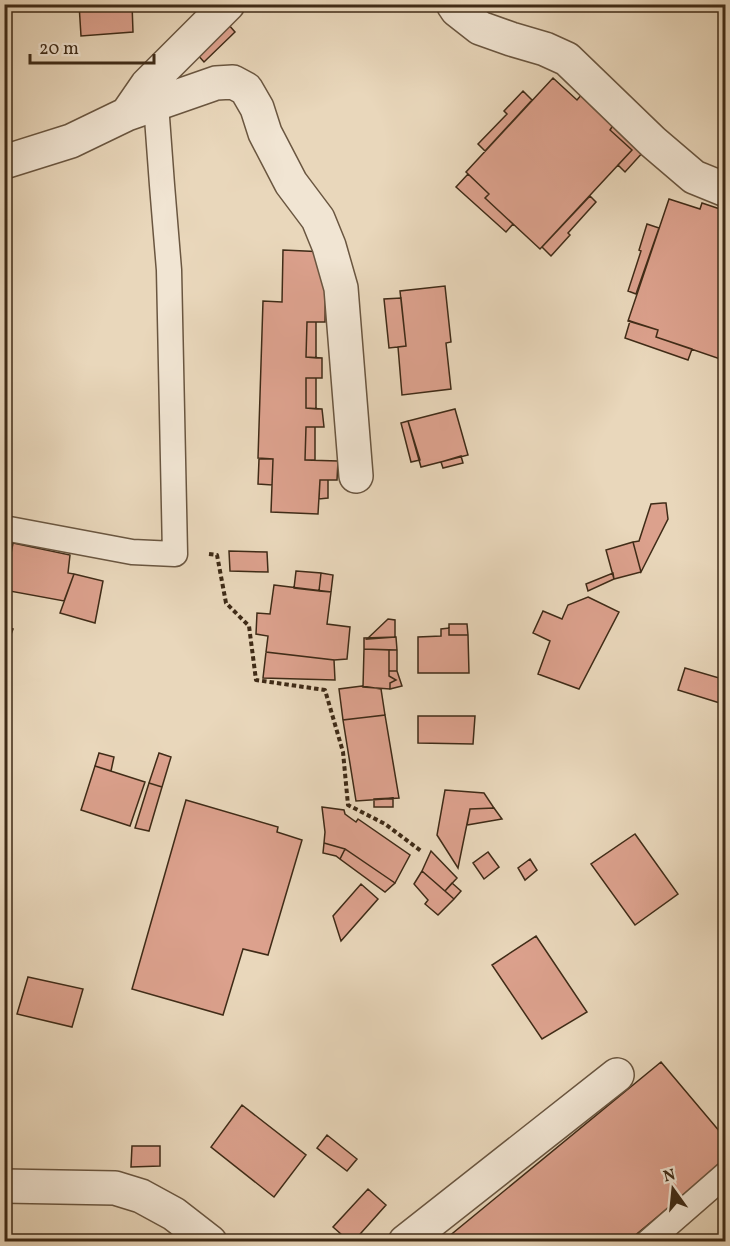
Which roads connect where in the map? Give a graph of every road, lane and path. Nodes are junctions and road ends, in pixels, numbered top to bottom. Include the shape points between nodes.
1 (228, 4) edge
2 (453, 4) edge
3 (142, 109) junction
4 (4, 162) edge
5 (726, 190) edge
6 (356, 476) dead end
7 (4, 528) edge
8 (175, 554) junction
9 (421, 851) dead end
10 (617, 1075) dead end
11 (726, 1174) edge
12 (4, 1186) edge
13 (210, 1242) edge
14 (405, 1242) edge
15 (648, 1242) edge

1 - 3 street via 147,85
2 - 5 street via 480,28 567,59 694,177
3 - 4 street via 71,141
3 - 6 street via 216,83 233,82 246,89 291,183 318,219 341,288
3 - 8 lane via 162,185 169,270
7 - 8 lane via 132,552
8 - 9 path via 217,555 226,603 249,626 256,680 325,690 343,752 348,805 385,824
10 - 14 street
11 - 15 lane
12 - 13 street via 115,1188 141,1196 174,1214

